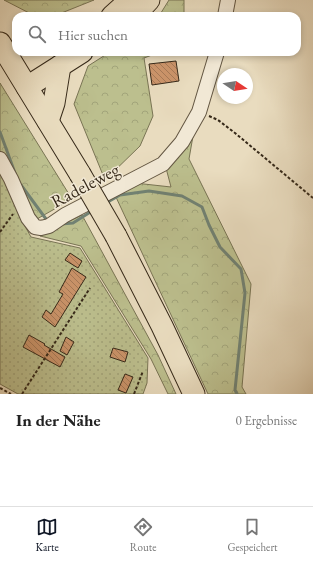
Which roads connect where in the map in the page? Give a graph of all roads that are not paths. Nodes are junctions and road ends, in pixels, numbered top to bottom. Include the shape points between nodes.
1 (130, 0) edge
2 (149, 0) edge
3 (228, 0) edge
4 (116, 12) edge
5 (138, 12) edge
6 (226, 12) edge
7 (0, 43) edge
8 (68, 56) edge
9 (216, 56) edge
10 (58, 59) edge
11 (23, 80) junction
12 (48, 121) junction
13 (0, 158) edge
14 (194, 394) edge

1 - 4 highway
2 - 5 highway
3 - 6 street
7 - 11 highway
8 - 10 highway
9 - 13 street, Radeleweg via 199,112 182,142 163,164 49,226 35,227 28,218
10 - 11 highway
10 - 12 highway via 54,103
11 - 12 highway
12 - 14 highway, bridge via 116,236

